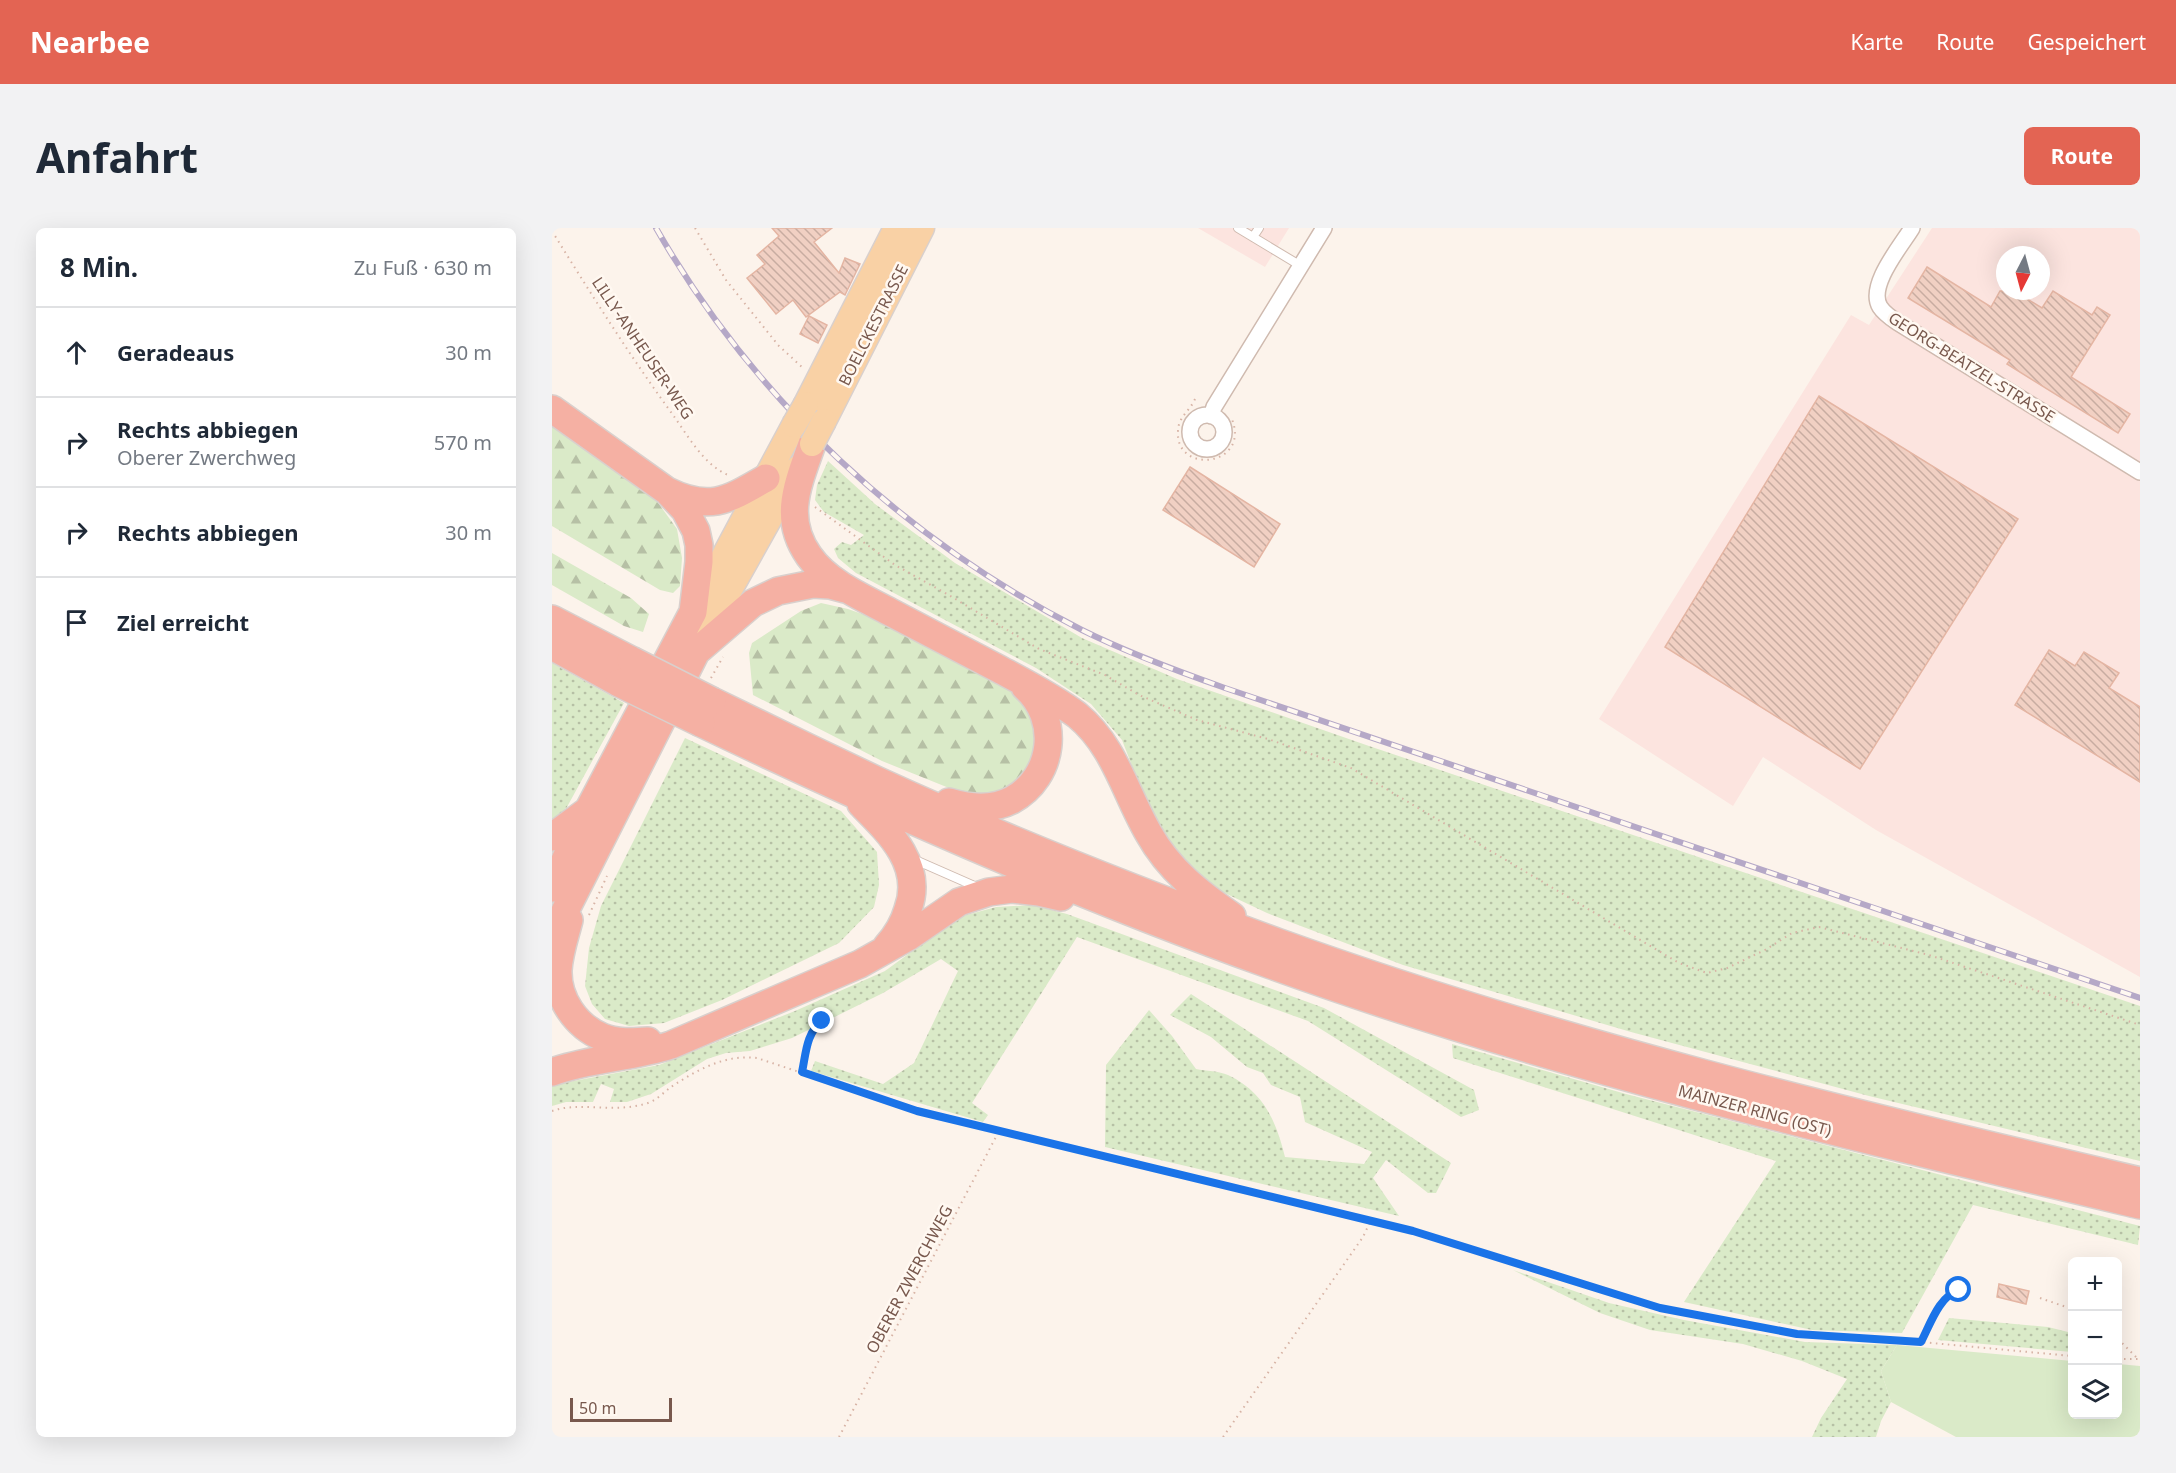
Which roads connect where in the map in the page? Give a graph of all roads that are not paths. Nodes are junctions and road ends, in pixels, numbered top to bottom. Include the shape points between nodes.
1 (896, 228) edge
2 (921, 228) edge
3 (1238, 228) edge
4 (1259, 228) edge
5 (1324, 228) edge
6 (1912, 228) edge
7 (1253, 237) junction
8 (1301, 266) junction
9 (552, 409) edge
10 (1211, 416) dead end
11 (810, 430) junction
12 (2138, 466) edge
13 (766, 478) junction
14 (667, 490) junction
15 (847, 590) junction
16 (693, 612) junction
17 (552, 618) edge
18 (552, 646) edge
19 (696, 652) junction
20 (625, 671) junction
21 (1015, 678) junction
22 (707, 701) junction
23 (878, 781) junction
24 (852, 795) junction
25 (589, 809) junction
26 (552, 837) edge
27 (904, 855) junction
28 (565, 886) edge
29 (989, 892) junction
30 (1152, 921) junction
31 (552, 937) edge
32 (1280, 943) junction
33 (879, 953) junction
34 (697, 1033) junction
35 (552, 1072) edge
36 (2140, 1181) edge
37 (2140, 1205) edge

1 - 11 main road, BOELCKESTRASSE, bridge via 806,405
2 - 11 main road, BOELCKESTRASSE
3 - 7 lane
4 - 7 lane
5 - 8 street
6 - 12 street, GEORG-BEATZEL-STRASSE via 1880,278 1876,293 1879,306 1897,322
7 - 8 lane
8 - 10 street
9 - 14 highway
11 - 13 main road
11 - 15 highway via 795,494 798,534 811,559
11 - 19 main road
13 - 14 highway via 719,502 692,501
13 - 16 main road
14 - 16 highway via 685,510 699,545
15 - 19 highway via 813,584 778,591 753,603
15 - 21 highway
16 - 25 highway
17 - 20 highway
18 - 20 highway
19 - 28 highway
20 - 22 highway, bridge
21 - 23 highway via 1040,705 1049,732 1046,762 1033,784 1023,792 998,805 969,806
21 - 32 highway via 1062,704 1093,730 1114,761 1149,836 1186,882 1241,922
22 - 23 highway
22 - 24 highway
23 - 32 highway via 1026,846
24 - 27 highway via 885,828
24 - 30 highway
25 - 26 highway
25 - 28 highway
27 - 29 lane
27 - 33 highway via 911,875 910,905 900,929
28 - 31 highway
28 - 34 highway via 558,973 563,998 572,1014 591,1031 618,1041 652,1041
29 - 30 highway via 1039,892
29 - 33 highway via 959,902
30 - 37 highway, MAINZER RING (OST) via 1274,966 1502,1040 1710,1099
32 - 36 highway, MAINZER RING (OST) via 1636,1055
33 - 34 highway
34 - 35 highway via 648,1052

